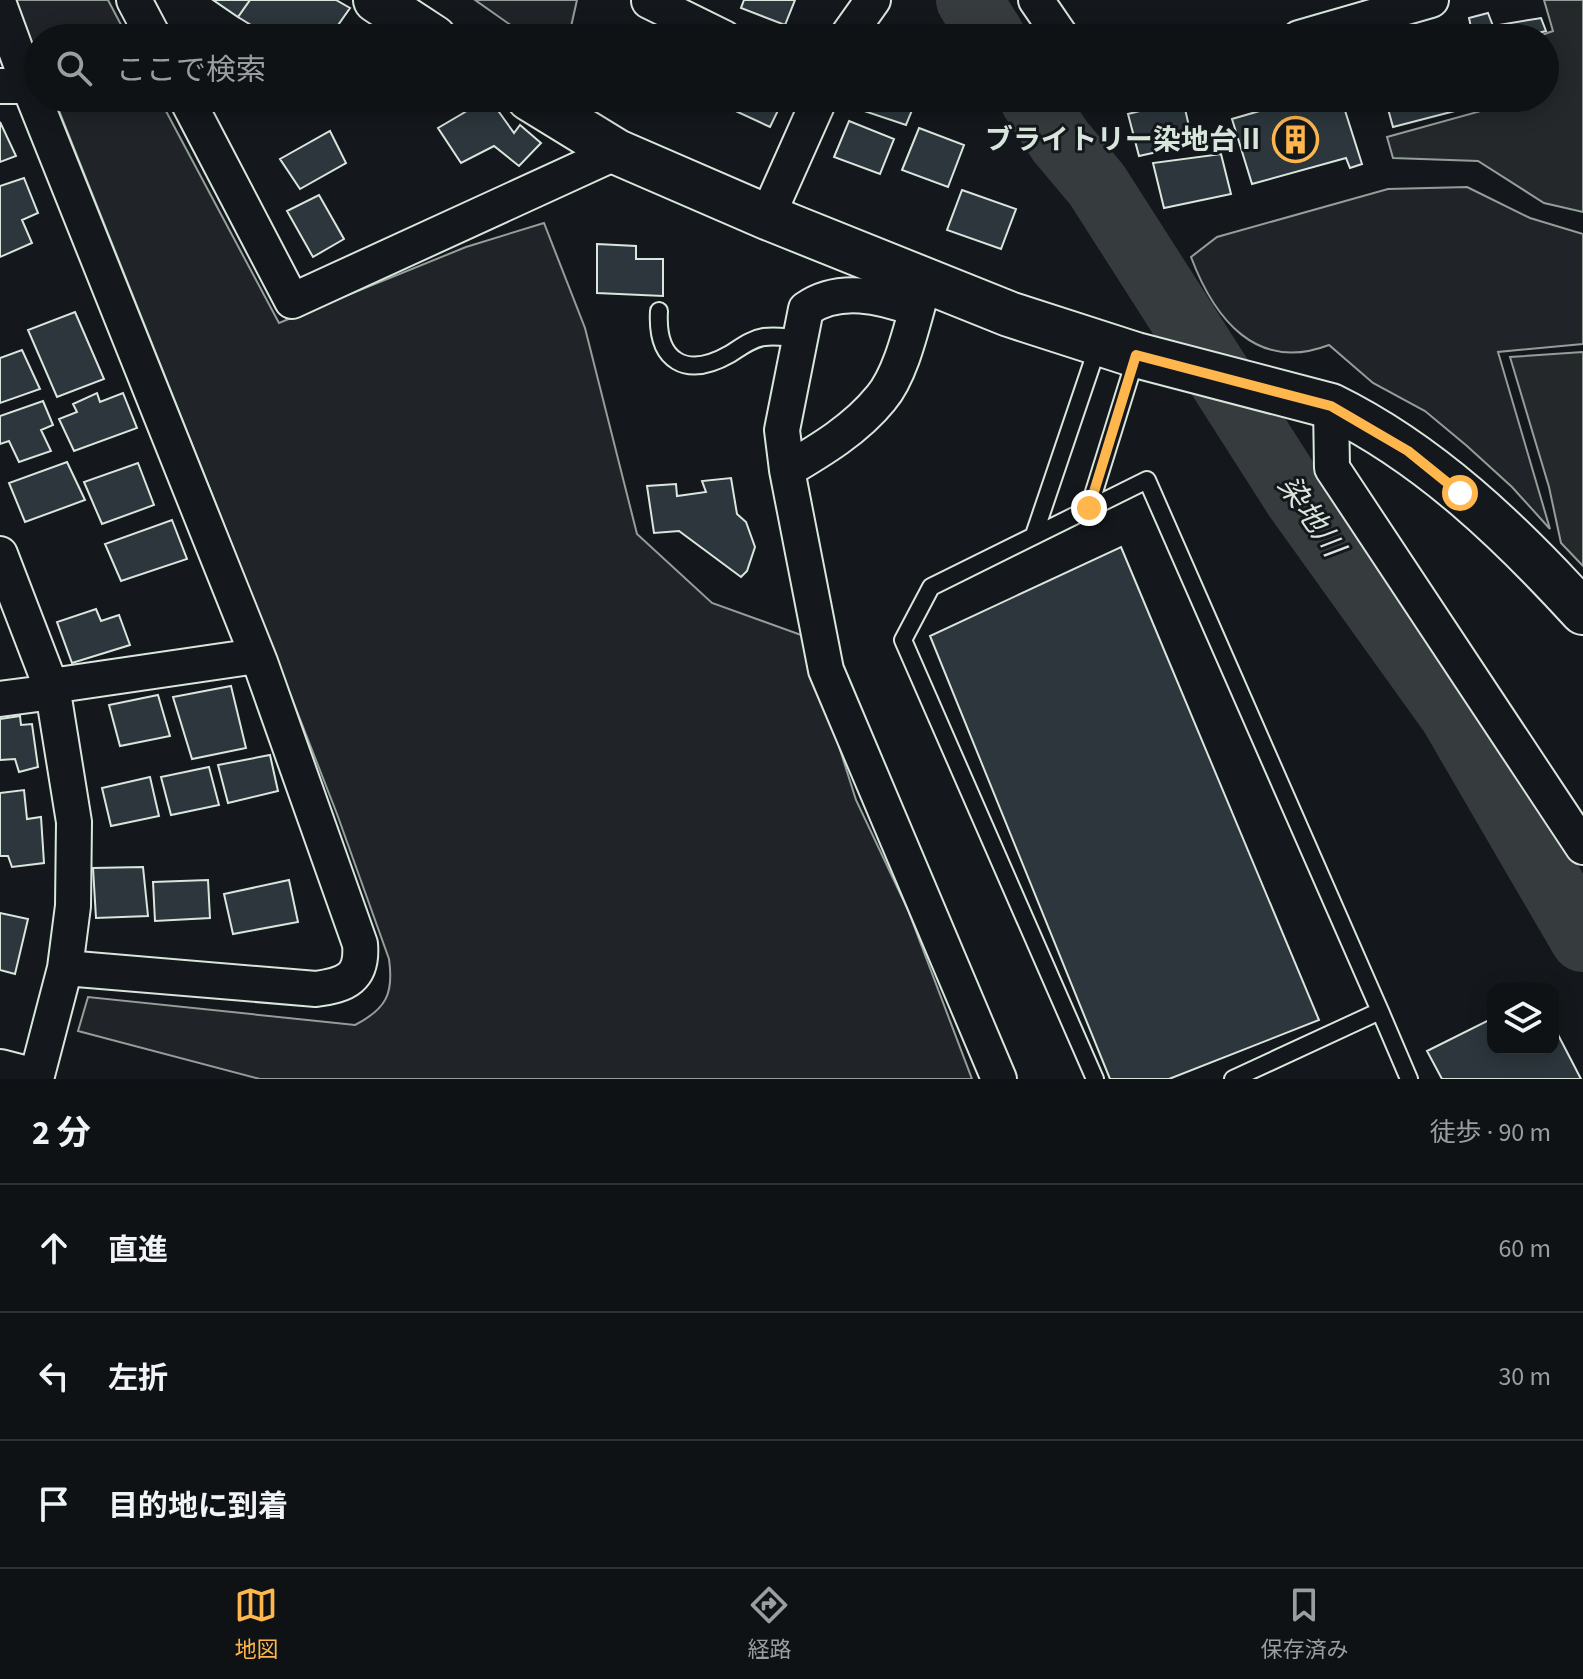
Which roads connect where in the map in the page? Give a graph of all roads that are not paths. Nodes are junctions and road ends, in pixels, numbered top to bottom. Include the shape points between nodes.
1 (134, 0) edge
2 (376, 0) edge
3 (1036, 0) edge
4 (1431, 0) edge
5 (649, 1) edge
6 (0, 7) edge
7 (147, 24) edge
8 (413, 24) edge
9 (696, 24) edge
10 (1052, 24) edge
11 (1348, 24) edge
12 (14, 86) edge
13 (24, 110) edge
14 (25, 112) edge
15 (193, 112) edge
16 (552, 112) edge
17 (814, 112) edge
18 (617, 152) junction
19 (767, 217) junction
20 (920, 295) junction
21 (659, 311) dead end
22 (802, 338) junction
23 (1131, 353) junction
24 (1331, 406) junction
25 (787, 470) junction
26 (1089, 508) junction
27 (1034, 535) junction
28 (0, 554) edge
29 (1583, 612) edge
30 (256, 656) junction
31 (52, 689) junction
32 (0, 699) edge
33 (1583, 847) edge
34 (65, 968) junction
35 (1380, 1011) junction
36 (0, 1072) edge
37 (27, 1079) edge
38 (36, 1079) edge
39 (999, 1079) edge
40 (1095, 1079) edge
41 (1233, 1079) edge
42 (1409, 1079) edge

1 - 7 street
2 - 8 street
3 - 10 street
4 - 11 street
5 - 9 street
6 - 12 street
12 - 13 street
14 - 30 street
15 - 18 street via 292,301
16 - 18 street
17 - 19 street
18 - 19 street
19 - 20 street
20 - 22 street via 820,300 806,309
20 - 23 street
20 - 25 street via 883,397 836,441
21 - 22 lane via 662,348 671,360 685,364 729,355 762,337
22 - 25 street via 782,430
23 - 24 street
23 - 26 lane
23 - 27 lane
24 - 29 street via 1434,471
24 - 33 street via 1332,468
25 - 39 street via 826,670
26 - 27 lane
26 - 35 lane via 1147,480
27 - 40 lane via 931,587 903,640
28 - 31 street
30 - 31 street
30 - 34 street via 360,944 358,973 347,982 316,989
31 - 32 street
31 - 34 street via 74,822 73,906
34 - 38 street
35 - 41 lane
35 - 42 lane
36 - 37 street

